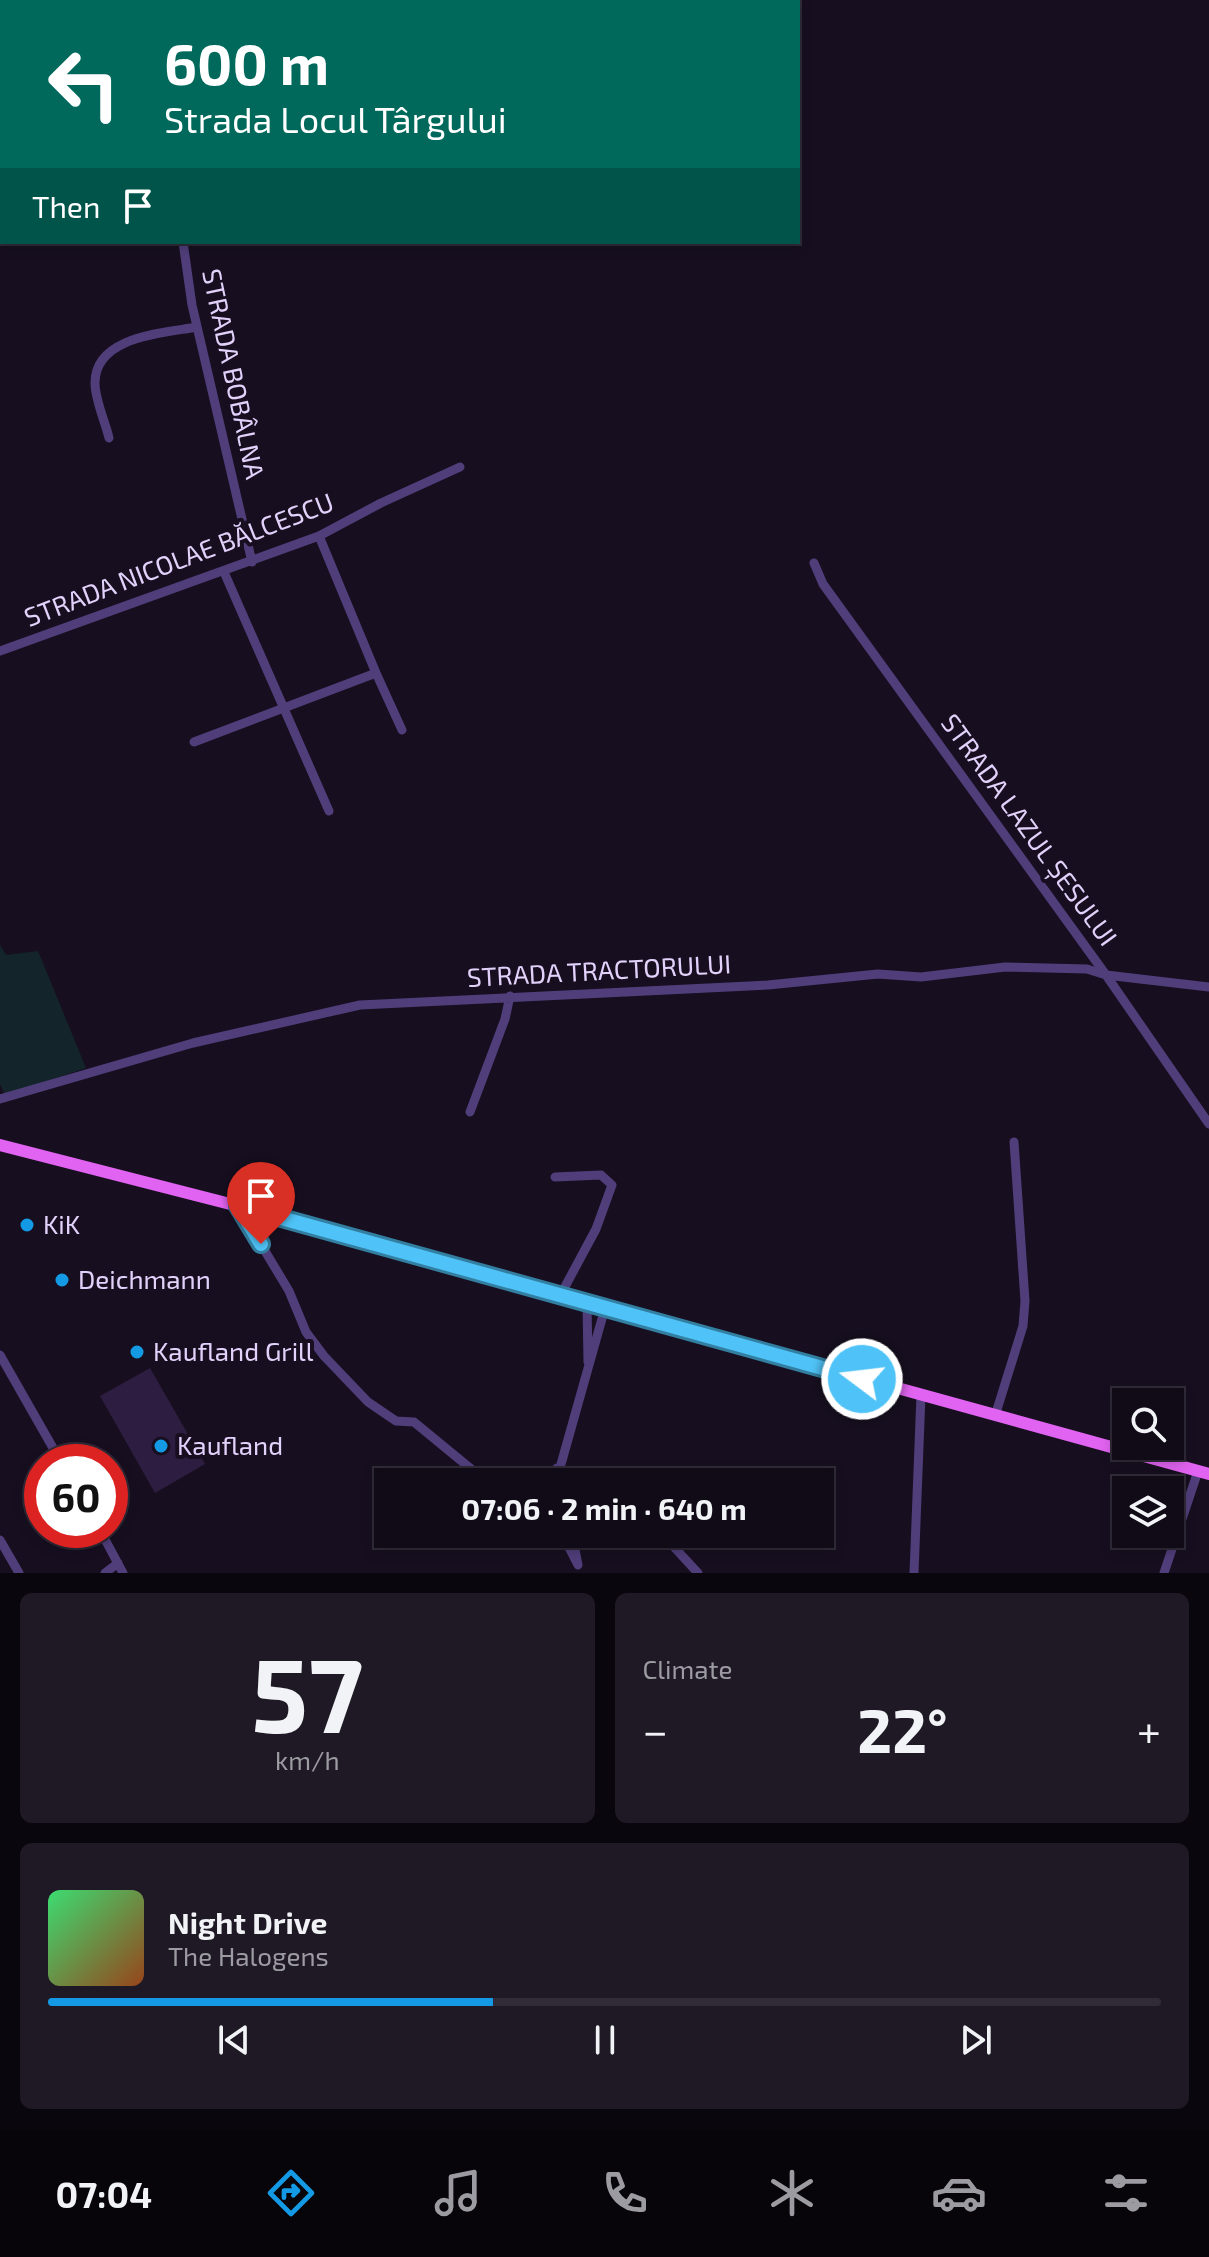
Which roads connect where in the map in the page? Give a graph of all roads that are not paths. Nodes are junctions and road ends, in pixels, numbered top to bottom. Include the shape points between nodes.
1 (183, 244) edge
2 (197, 327) junction
3 (109, 438) dead end
4 (460, 467) dead end
5 (319, 536) junction
6 (252, 562) junction
7 (814, 563) dead end
8 (224, 572) junction
9 (0, 651) edge
10 (376, 673) junction
11 (284, 710) junction
12 (402, 730) dead end
13 (194, 742) dead end
14 (329, 811) dead end
15 (1106, 975) junction
16 (1209, 987) edge
17 (510, 996) junction
18 (0, 1099) edge
19 (470, 1112) dead end
20 (1209, 1124) edge
21 (1014, 1142) dead end
22 (0, 1143) edge
23 (555, 1177) dead end
24 (238, 1206) junction
25 (560, 1296) junction
26 (587, 1304) junction
27 (605, 1308) junction
28 (0, 1355) edge
29 (588, 1362) junction
30 (921, 1395) junction
31 (995, 1416) junction
32 (51, 1444) edge
33 (561, 1463) junction
34 (470, 1468) edge
35 (556, 1468) edge
36 (560, 1468) edge
37 (1203, 1472) edge
38 (0, 1540) edge
39 (110, 1548) edge
40 (564, 1548) edge
41 (569, 1548) edge
42 (575, 1548) edge
43 (675, 1548) edge
44 (118, 1563) junction
45 (580, 1569) edge
46 (19, 1573) edge
47 (105, 1573) edge
48 (123, 1573) edge
49 (698, 1573) edge
50 (914, 1573) edge
51 (1164, 1573) edge

1 - 2 street, STRADA BOBÂLNA
2 - 3 street via 112,348 96,373 95,385
2 - 6 street, STRADA BOBÂLNA
4 - 5 street, STRADA NICOLAE BĂLCESCU
5 - 6 street, STRADA NICOLAE BĂLCESCU
5 - 10 street
6 - 8 street, STRADA NICOLAE BĂLCESCU
7 - 15 street, STRADA LAZUL ȘESULUI via 823,584
8 - 9 street, STRADA NICOLAE BĂLCESCU
8 - 11 street
10 - 11 street
10 - 12 street
11 - 13 street
11 - 14 street
15 - 16 street, STRADA TRACTORULUI
15 - 17 street, STRADA TRACTORULUI via 1087,969 1005,967 921,977 878,974 768,985
15 - 20 street, STRADA LAZUL ȘESULUI
17 - 18 street, STRADA TRACTORULUI via 342,1008 137,1058
17 - 19 street
21 - 31 street via 1025,1301 1023,1326
22 - 24 main road
23 - 25 street via 601,1175 612,1185 602,1216
24 - 25 main road
24 - 34 street via 285,1283 306,1332 333,1366 368,1402 396,1421 414,1422
25 - 26 main road
26 - 27 main road
26 - 29 street
27 - 29 street
27 - 30 main road
28 - 32 street
29 - 33 street
30 - 31 main road
30 - 50 street
31 - 37 main road
33 - 35 street
33 - 36 street
37 - 51 street
38 - 46 street
39 - 44 street
40 - 45 street
41 - 45 street
42 - 45 street
43 - 49 street
44 - 47 street
44 - 48 street

